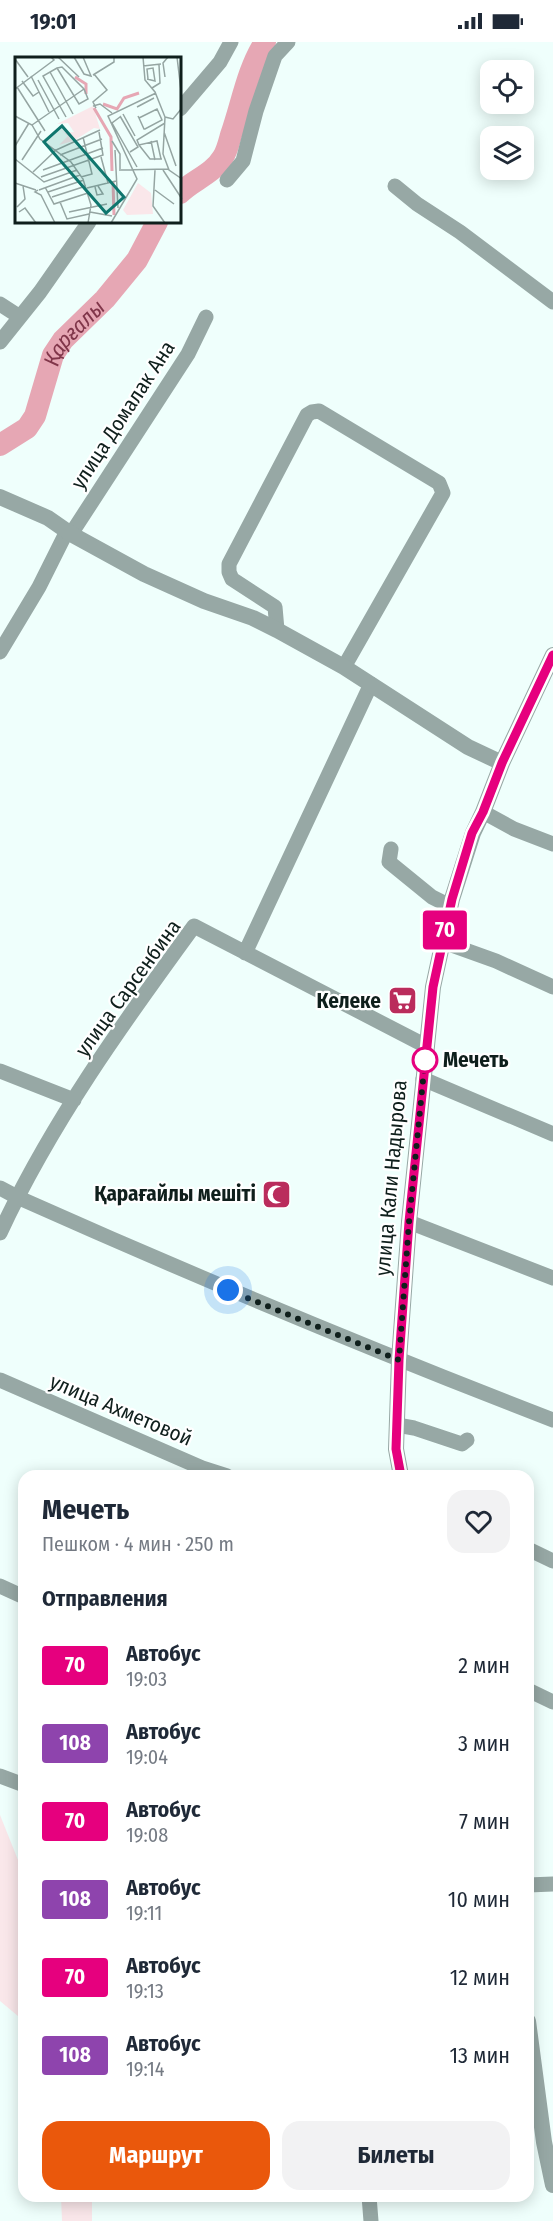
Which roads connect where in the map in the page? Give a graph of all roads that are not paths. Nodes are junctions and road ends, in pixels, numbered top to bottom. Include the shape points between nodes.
1 (231, 42) edge
2 (288, 42) edge
3 (182, 108) edge
4 (226, 180) dead end
5 (395, 186) dead end
6 (88, 224) edge
7 (553, 302) edge
8 (0, 304) edge
9 (20, 317) junction
10 (206, 317) dead end
11 (0, 342) edge
12 (0, 497) edge
13 (69, 533) junction
14 (277, 630) junction
15 (0, 652) edge
16 (551, 662) edge
17 (344, 667) junction
18 (371, 684) junction
19 (502, 763) junction
20 (483, 812) junction
21 (553, 844) edge
22 (392, 849) dead end
23 (450, 906) junction
24 (443, 942) junction
25 (245, 953) junction
26 (553, 987) edge
27 (426, 1046) junction
28 (0, 1071) edge
29 (423, 1079) junction
30 (74, 1100) junction
31 (553, 1134) edge
32 (0, 1188) edge
33 (17, 1197) junction
34 (409, 1222) junction
35 (0, 1233) edge
36 (553, 1278) edge
37 (399, 1360) junction
38 (0, 1380) edge
39 (553, 1420) edge
40 (397, 1425) junction
41 (467, 1440) dead end
42 (208, 1470) edge
43 (400, 1470) edge
44 (534, 1552) edge
45 (553, 1561) edge
46 (0, 1586) edge
47 (18, 1594) edge
48 (534, 1693) edge
49 (553, 1702) edge
50 (0, 1776) edge
51 (18, 1783) edge
52 (553, 1884) edge
53 (534, 1885) edge
54 (534, 2055) edge
55 (549, 2141) edge
56 (553, 2185) edge
57 (370, 2202) edge
58 (372, 2221) edge

1 - 3 street via 220,62
2 - 4 street via 275,56 243,161
5 - 7 street
6 - 9 street
8 - 9 street
9 - 11 street
10 - 13 street, улица Домалак Ана via 188,354
12 - 13 street via 48,518
13 - 14 street via 144,574
13 - 15 street, улица Домалак Ана
14 - 17 street
14 - 17 street via 275,607 232,579 229,564 306,415 319,411 439,483 443,493
16 - 19 street, улица Кали Надырова
17 - 18 street
18 - 19 street via 459,742
18 - 25 street
19 - 20 street, улица Кали Надырова
20 - 21 street
20 - 23 street, улица Кали Надырова via 472,833
22 - 23 street via 389,862 432,897
23 - 24 street, улица Кали Надырова
24 - 26 street
24 - 27 street, улица Кали Надырова
25 - 27 street, улица Сарсенбина
25 - 30 street, улица Сарсенбина via 194,926
27 - 29 street, улица Кали Надырова
28 - 30 street
29 - 31 street
29 - 34 street, улица Кали Надырова
30 - 33 street, улица Сарсенбина
32 - 33 street
33 - 35 street, улица Сарсенбина
33 - 37 street via 168,1265
34 - 36 street
34 - 37 street, улица Кали Надырова
37 - 39 street
37 - 40 street, улица Кали Надырова
38 - 42 street, улица Ахметовой
40 - 41 street via 462,1444
40 - 43 street, улица Кали Надырова
44 - 45 street
46 - 47 street
48 - 49 street
50 - 51 street
52 - 53 street
54 - 55 street
55 - 56 street
57 - 58 street

